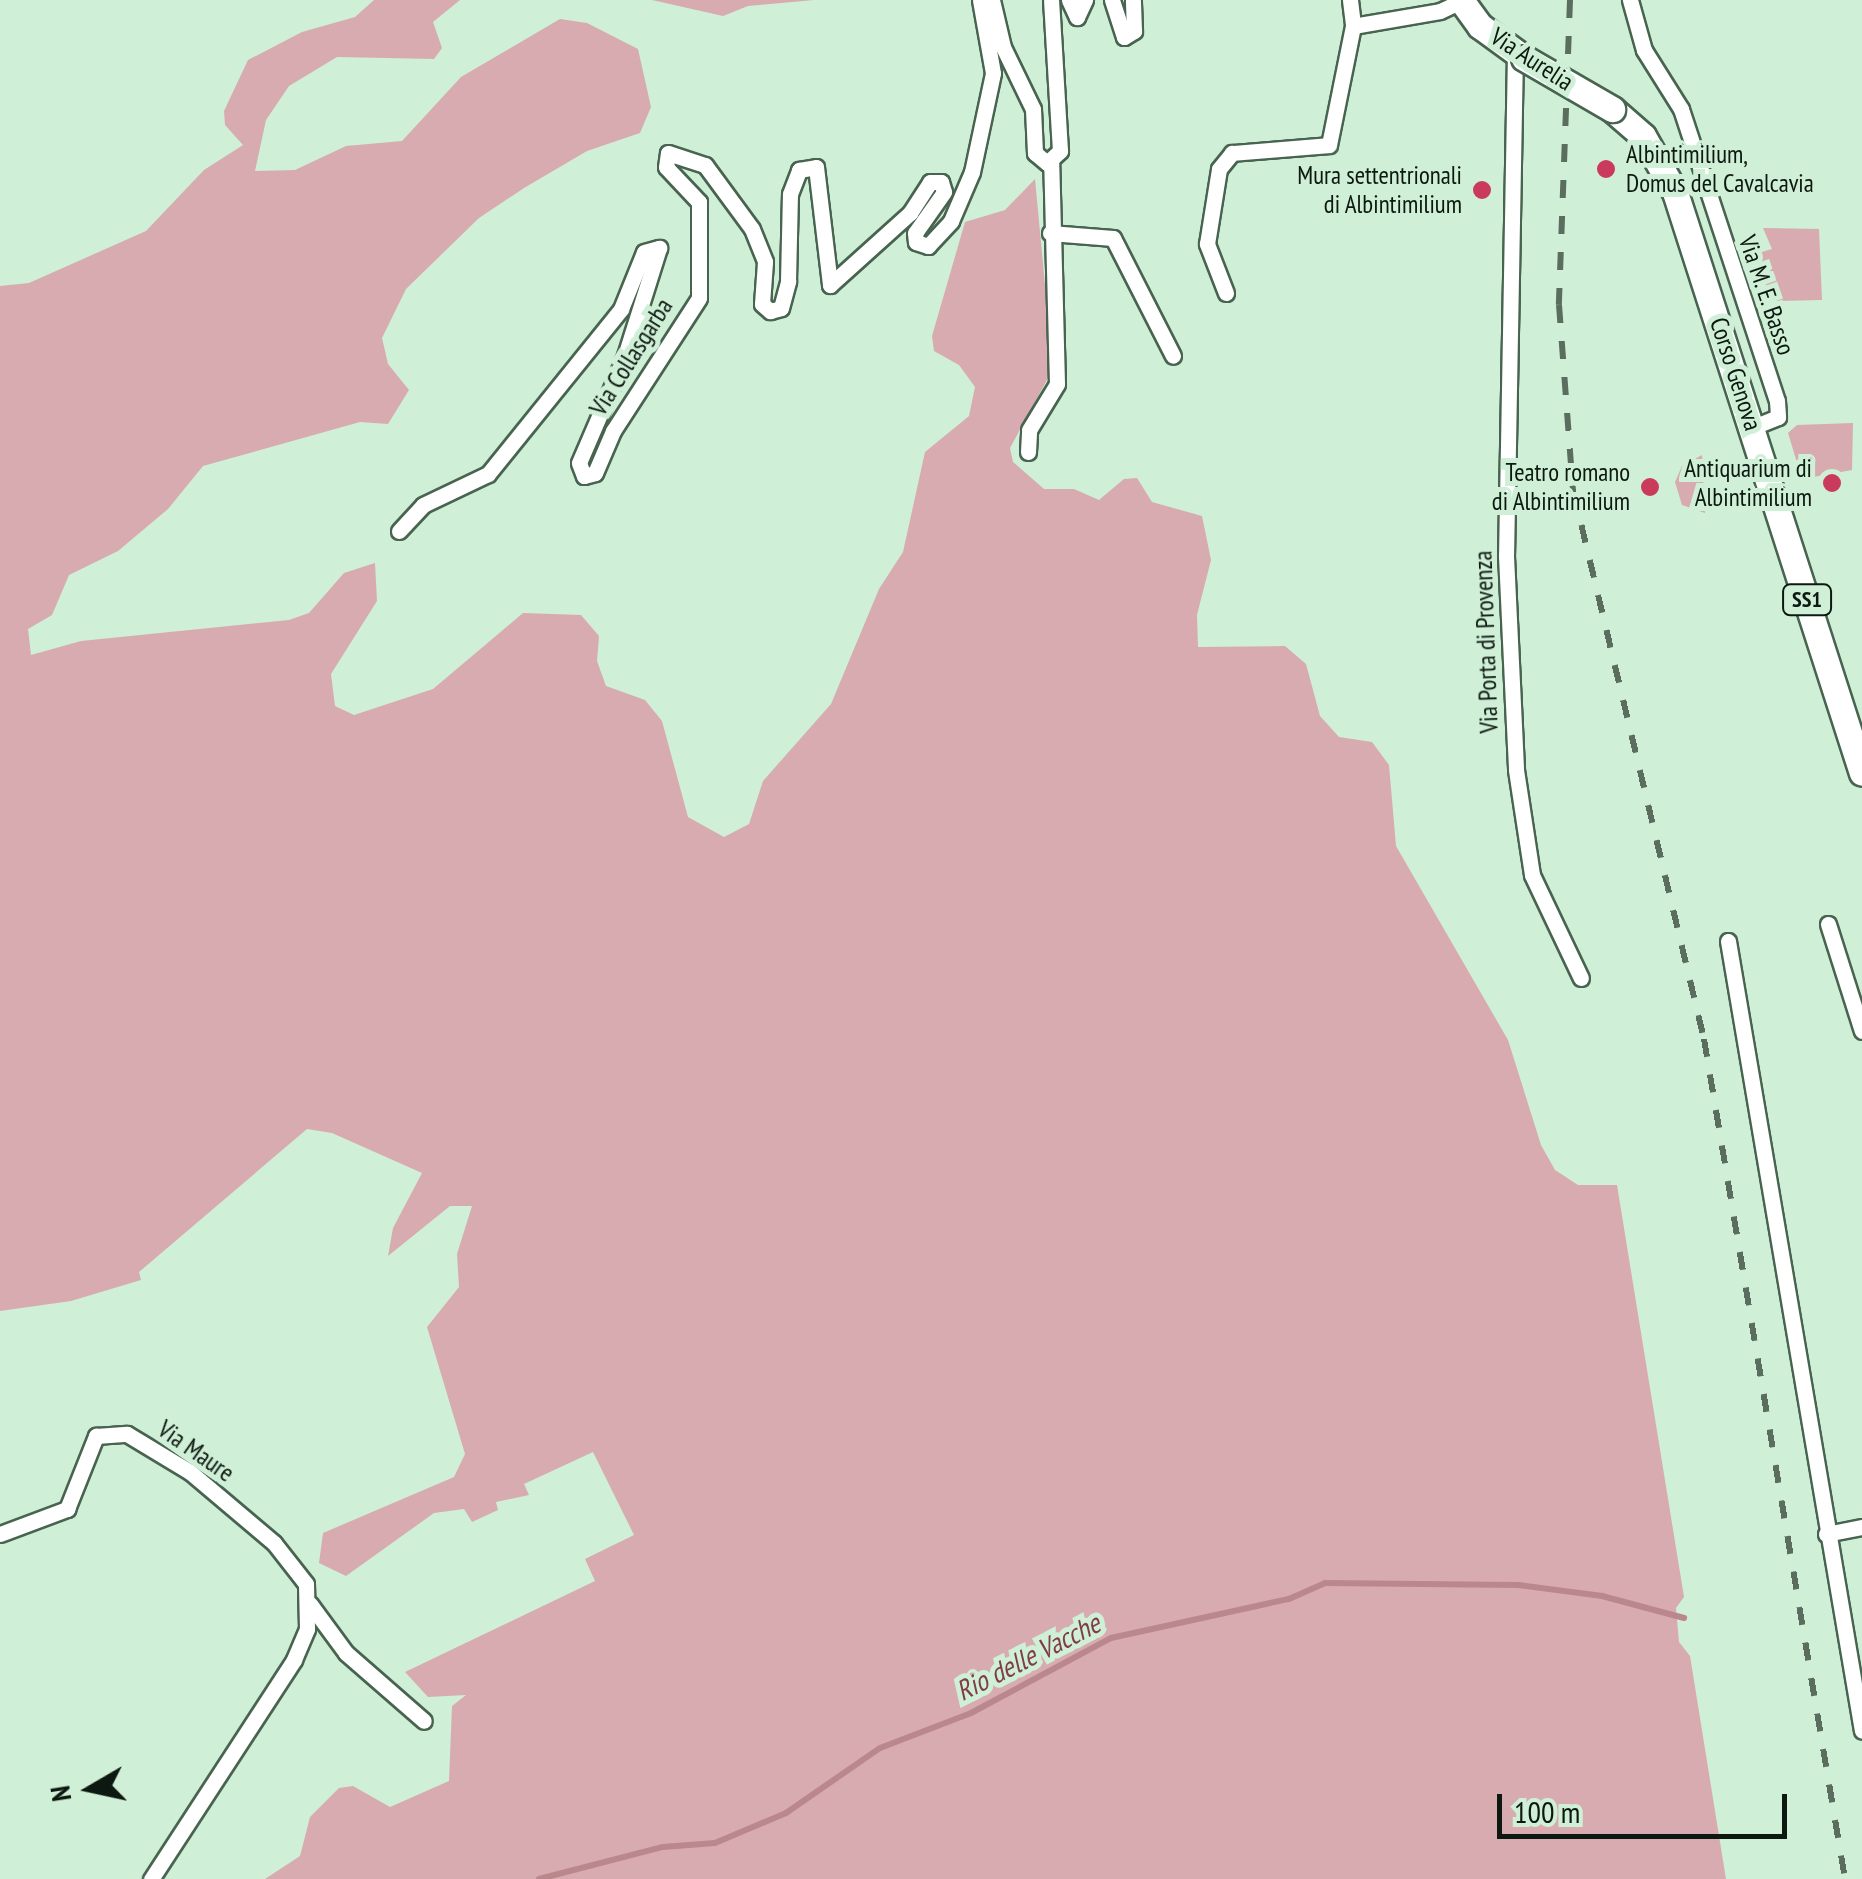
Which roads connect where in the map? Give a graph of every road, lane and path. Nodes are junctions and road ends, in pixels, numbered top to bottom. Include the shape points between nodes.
1 (980, 0) edge
2 (992, 0) edge
3 (1051, 0) edge
4 (1069, 0) edge
5 (1085, 0) edge
6 (1112, 0) edge
7 (1133, 0) edge
8 (1350, 0) edge
9 (1461, 0) edge
10 (1630, 0) edge
11 (1353, 26) junction
12 (1520, 55) junction
13 (1612, 109) joint
14 (1050, 162) junction
15 (1050, 233) junction
16 (1226, 294) dead end
17 (1173, 356) dead end
18 (1753, 427) junction
19 (1028, 452) dead end
20 (399, 531) dead end
21 (1862, 773) edge
22 (1828, 924) dead end
23 (1728, 940) dead end
24 (1582, 978) dead end
25 (1862, 1031) edge
26 (1862, 1528) edge
27 (0, 1534) edge
28 (1826, 1534) junction
29 (310, 1604) junction
30 (424, 1721) dead end
31 (1862, 1730) edge
32 (152, 1879) edge

1 - 20 street, Via Collasgarba via 993,73 972,172 950,221 931,244 918,245 914,236 944,192 936,180 910,213 830,284 823,188 819,169 805,165 790,194 788,280 781,308 770,311 762,304 765,262 752,230 705,165 668,152 666,167 698,202 699,298 613,431 597,471 584,476 579,463 626,356 658,248 644,252 622,308 488,474 423,505
2 - 14 street via 1003,47 1033,109 1036,154
3 - 14 street via 1060,151
4 - 5 street via 1078,17
6 - 7 street via 1124,37 1134,31
8 - 11 street
9 - 11 street via 1440,11
9 - 12 main road, Via Aurelia / SS1 via 1480,26
10 - 18 street, Via M. E. Basso via 1644,50 1681,108 1777,402 1778,418
11 - 16 street via 1329,144 1232,154 1219,168 1208,244
12 - 13 main road, Via Aurelia / SS1, bridge
12 - 24 street, Via Porta di Provenza via 1506,556 1518,784 1532,875
13 - 18 main road, Corso Genova / SS1 via 1643,136 1666,170
14 - 15 street
15 - 17 street via 1113,238
15 - 19 street via 1057,384 1029,430
18 - 21 main road, Corso Genova / SS1
22 - 25 street
23 - 28 street
26 - 28 street
27 - 29 street, Via Maure via 67,1509 96,1436 127,1434 190,1472 274,1543 306,1584
28 - 31 street
29 - 30 street via 346,1653
29 - 32 street via 294,1660

